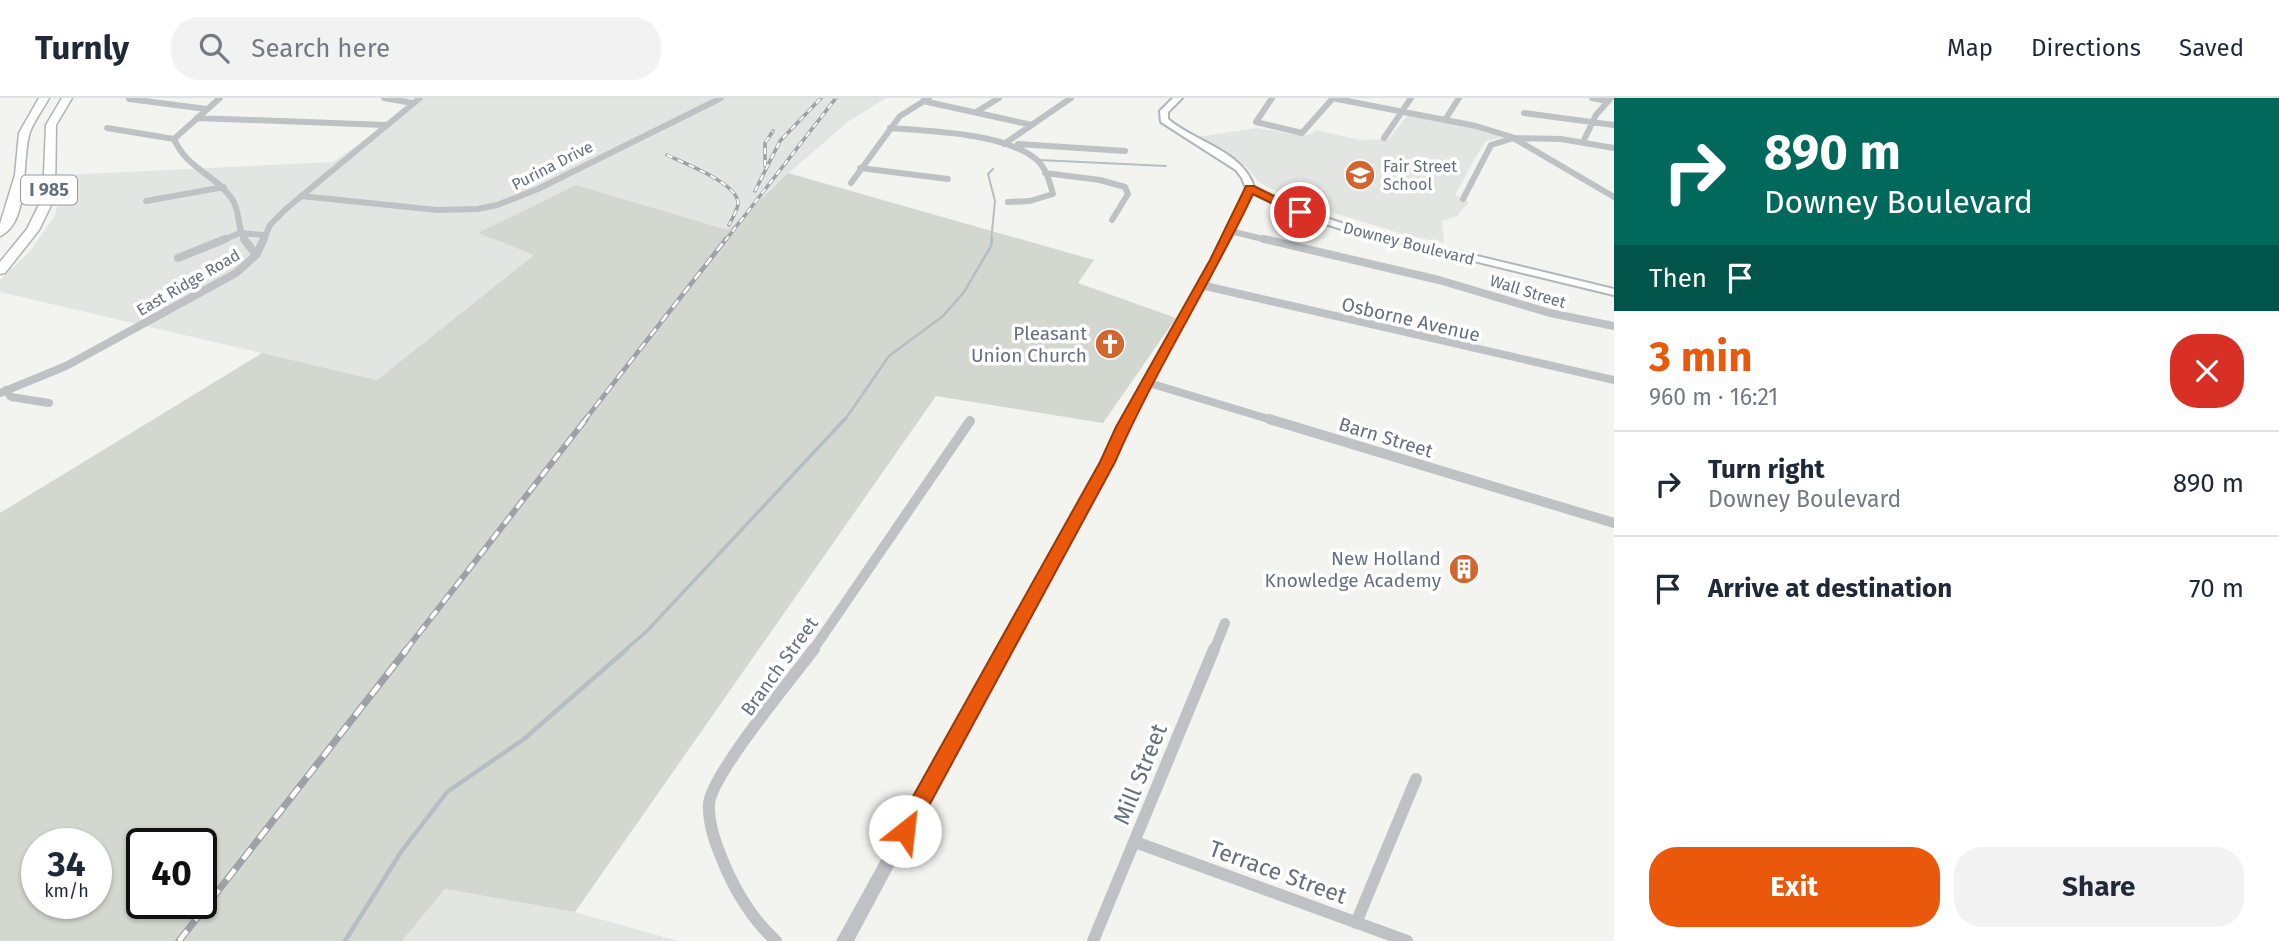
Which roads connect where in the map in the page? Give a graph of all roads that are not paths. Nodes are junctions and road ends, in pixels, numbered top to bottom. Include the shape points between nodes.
1 (44, 98) edge
2 (67, 98) edge
3 (220, 98) edge
4 (384, 98) edge
5 (721, 98) edge
6 (999, 98) edge
7 (1071, 98) edge
8 (1178, 98) edge
9 (1272, 98) edge
10 (1332, 98) edge
11 (1411, 98) edge
12 (1460, 98) edge
13 (1592, 98) edge
14 (129, 99) edge
15 (1346, 99) edge
16 (1609, 99) edge
17 (417, 100) edge
18 (926, 100) edge
19 (207, 109) junction
20 (1401, 112) junction
21 (976, 113) junction
22 (1524, 113) dead end
23 (197, 118) junction
24 (1445, 120) junction
25 (1593, 122) junction
26 (385, 125) junction
27 (1032, 125) junction
28 (1614, 125) edge
29 (107, 128) dead end
30 (890, 128) junction
31 (1384, 138) dead end
32 (1514, 138) junction
33 (174, 139) junction
34 (1583, 142) junction
35 (1004, 145) junction
36 (1614, 148) edge
37 (1125, 151) dead end
38 (860, 169) junction
39 (1045, 173) junction
40 (948, 179) dead end
41 (851, 183) dead end
42 (224, 187) junction
43 (1250, 188) junction
44 (301, 196) junction
45 (1614, 197) edge
46 (1464, 198) dead end
47 (146, 201) dead end
48 (1008, 202) dead end
49 (1112, 220) dead end
50 (1230, 231) junction
51 (0, 232) edge
52 (240, 233) junction
53 (264, 235) junction
54 (256, 255) junction
55 (178, 258) dead end
56 (0, 270) edge
57 (1201, 285) junction
58 (1614, 286) edge
59 (1614, 292) edge
60 (1614, 326) edge
61 (1614, 380) edge
62 (1149, 383) junction
63 (3, 392) edge
64 (49, 403) dead end
65 (970, 421) dead end
66 (1614, 523) edge
67 (1225, 623) dead end
68 (1416, 779) dead end
69 (1135, 842) junction
70 (1356, 923) junction
71 (776, 941) edge
72 (845, 941) edge
73 (1093, 941) edge
74 (1407, 941) edge

1 - 51 highway, I 985 via 24,133 21,175 9,221
2 - 56 highway, I 985 via 51,125 49,197 33,230
3 - 19 street
4 - 17 street
5 - 44 street, Purina Drive via 497,205 437,210
6 - 21 street
7 - 27 street
8 - 43 main road via 1164,111 1164,120 1238,166
9 - 10 street via 1256,122 1302,133
10 - 15 street
11 - 20 street
12 - 24 street
13 - 16 street
14 - 19 street
15 - 20 street
16 - 25 street
17 - 26 street, East Ridge Road
18 - 21 street
18 - 30 street
19 - 23 street
20 - 24 street
20 - 31 street
21 - 27 street
22 - 25 street
23 - 26 street
23 - 33 street
24 - 32 street
25 - 28 street
25 - 34 street
26 - 44 street, East Ridge Road
27 - 35 street
29 - 33 street
30 - 35 street
30 - 38 street
32 - 34 street
32 - 45 street
32 - 46 street via 1491,145
33 - 42 street via 189,162
34 - 36 street
35 - 37 street
35 - 39 street via 1026,151
38 - 40 street
38 - 41 street
39 - 48 street via 1051,196
39 - 49 street via 1125,187 1128,194
42 - 47 street
42 - 52 street via 241,216
43 - 50 street
43 - 58 main road, Downey Boulevard via 1382,232
43 - 59 main road, Downey Boulevard via 1341,226
44 - 53 street, East Ridge Road
50 - 57 street
50 - 60 street, Wall Street
52 - 53 street
52 - 54 street
52 - 55 street
53 - 54 street, East Ridge Road
54 - 63 street, East Ridge Road via 236,273 66,366
57 - 61 street, Osborne Avenue
57 - 62 street
62 - 66 street, Barn Street
62 - 72 street
63 - 64 street
65 - 71 street, Branch Street via 713,789 709,802 712,830 735,889 764,933
67 - 69 street, Mill Street
68 - 70 street
69 - 70 street, Terrace Street
69 - 73 street, Mill Street
70 - 74 street, Terrace Street

